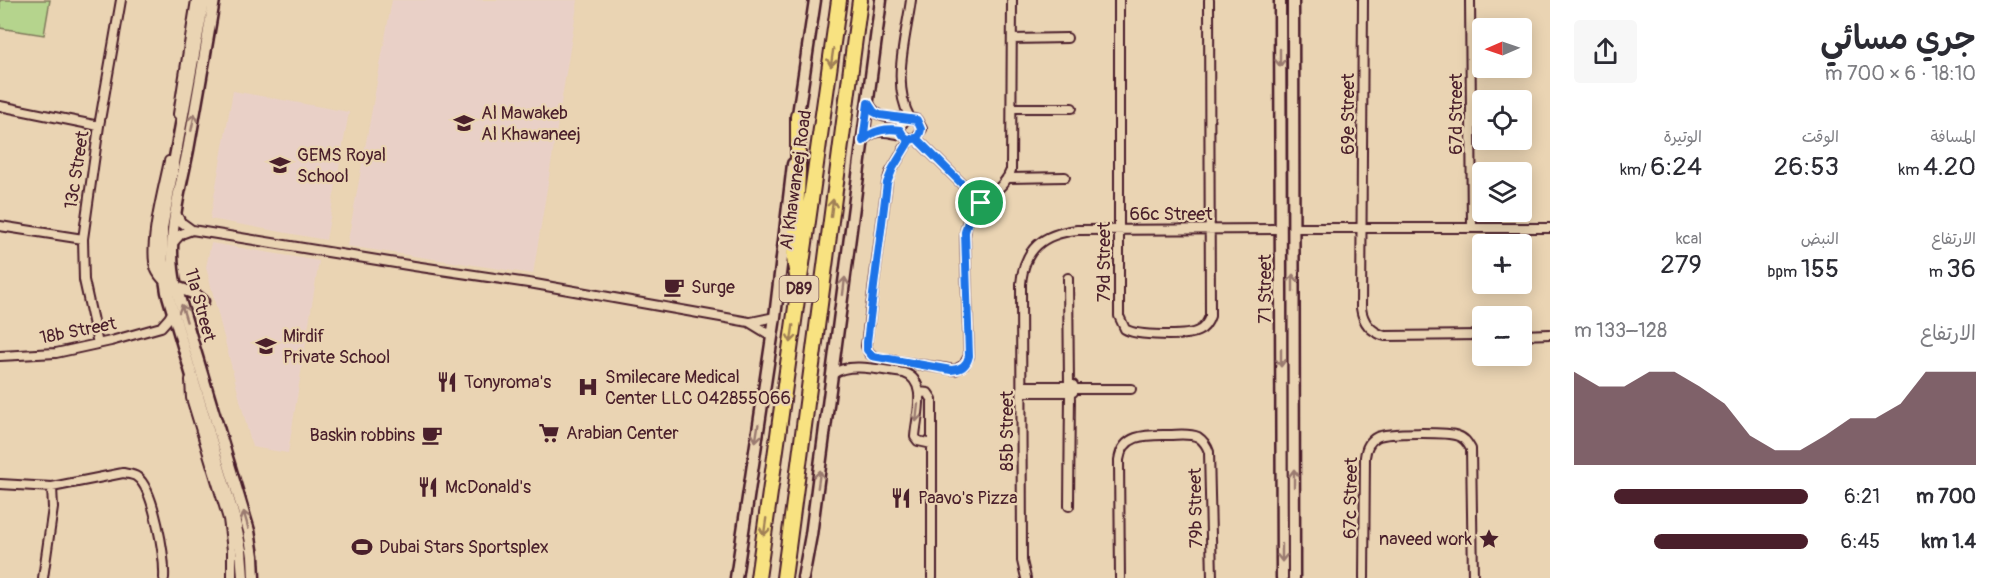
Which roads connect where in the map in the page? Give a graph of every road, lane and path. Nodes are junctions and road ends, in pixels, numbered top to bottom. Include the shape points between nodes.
1 (121, 0) edge
2 (196, 0) edge
3 (204, 0) edge
4 (214, 0) edge
5 (815, 0) edge
6 (839, 0) edge
7 (860, 0) edge
8 (881, 0) edge
9 (911, 0) edge
10 (1012, 0) edge
11 (1119, 0) edge
12 (1209, 0) edge
13 (1280, 0) edge
14 (1293, 0) edge
15 (1363, 0) edge
16 (1470, 0) edge
17 (1067, 38) dead end
18 (1012, 39) junction
19 (868, 103) junction
20 (0, 106) edge
21 (1012, 108) junction
22 (1072, 108) dead end
23 (798, 116) junction
24 (908, 119) junction
25 (99, 126) junction
26 (907, 136) junction
27 (863, 141) junction
28 (1280, 174) junction
29 (1065, 177) dead end
30 (1007, 178) junction
31 (981, 203) junction
32 (175, 210) junction
33 (0, 226) edge
34 (1472, 227) junction
35 (1209, 228) junction
36 (1293, 228) junction
37 (1363, 228) junction
38 (1550, 228) edge
39 (1119, 229) junction
40 (1281, 229) junction
41 (192, 230) junction
42 (83, 239) junction
43 (171, 247) junction
44 (1068, 278) dead end
45 (800, 281) junction
46 (165, 282) junction
47 (1021, 284) joint
48 (176, 287) junction
49 (203, 301) dead end
50 (173, 311) junction
51 (775, 317) junction
52 (749, 322) junction
53 (161, 327) junction
54 (1550, 334) edge
55 (180, 335) junction
56 (1472, 335) edge
57 (1532, 335) edge
58 (772, 336) junction
59 (98, 344) junction
60 (0, 356) edge
61 (191, 372) junction
62 (833, 374) junction
63 (1022, 389) junction
64 (1070, 389) junction
65 (1131, 389) dead end
66 (919, 392) junction
67 (932, 444) junction
68 (0, 484) edge
69 (52, 487) junction
70 (1069, 506) dead end
71 (43, 578) edge
72 (165, 578) edge
73 (232, 578) edge
74 (243, 578) edge
75 (254, 578) edge
76 (736, 578) edge
77 (758, 578) edge
78 (784, 578) edge
79 (803, 578) edge
80 (932, 578) edge
81 (1026, 578) edge
82 (1120, 578) edge
83 (1212, 578) edge
84 (1282, 578) edge
85 (1294, 578) edge
86 (1364, 578) edge
87 (1473, 578) edge

1 - 25 street, 13c Street
2 - 46 street via 155,236 155,268
3 - 46 street, 11a Street via 162,228
32 -> 4 street, 11a Street
5 - 23 street
6 -> 45 highway, Al Khawaneej Road / D89
78 -> 7 highway, D89
8 - 19 street
9 - 24 street via 900,82
10 - 18 street
11 - 39 street, 79d Street
12 - 35 street, 79d Street
13 -> 28 street, 71 Street
14 - 36 street, 71 Street
15 - 37 street, 69e Street
16 - 34 street, 67d Street
17 - 18 street
18 - 21 street
19 - 24 street via 880,115
19 - 27 street
20 - 25 street
21 - 22 street
21 - 30 street via 1011,170
23 - 45 highway via 794,258
23 - 51 street
24 - 26 street via 901,124
24 - 26 street via 917,120 921,133
25 - 42 street, 13c Street
26 - 27 street via 890,129 872,133
26 - 31 street
26 - 31 street via 886,188 867,342 872,356 951,370 967,363 965,232 969,218
62 -> 27 street
28 - 36 street via 1287,176 1288,220
28 - 40 street, 71 Street
29 - 30 street
30 - 31 street
32 - 41 street via 181,222
32 - 43 street, 11a Street
33 - 42 street
34 - 37 street
34 - 38 street
35 - 39 street, 66c Street
35 - 39 street, 79d Street via 1208,322 1193,333 1139,334 1125,329 1119,316
35 - 40 street, 66c Street
36 - 37 street
85 -> 36 street, 71 Street
37 - 56 street, 69e Street via 1361,308 1364,320 1373,330 1385,336
39 - 47 street, 66c Street via 1064,232 1041,240 1026,260
40 -> 84 street, 71 Street
41 - 43 street via 181,234
41 - 52 street
42 - 59 street, 13c Street via 84,280
43 - 48 street, 11a Street
44 - 64 street
45 -> 77 highway, Al Khawaneej Road / D89
46 - 50 street, 11a Street
47 - 63 street, 85b Street
48 - 49 street
75 -> 48 street, 11a Street via 249,531
50 - 53 street
50 - 55 street, 11a Street
51 - 52 street
51 - 58 street
52 - 58 street
53 - 55 street
53 - 59 street, 18b Street
54 - 57 street
55 - 61 street, 11a Street
58 -> 76 street
59 - 60 street, 18b Street via 56,353
61 - 73 street, 11a Street via 191,398 230,529
61 - 74 street, 11a Street via 234,517
62 - 66 street via 846,367 904,373 915,379
79 -> 62 street
63 - 64 street
63 - 81 street, 85b Street via 1022,561
64 - 65 street
64 - 70 street
66 - 67 street via 931,397
66 -> 67 street via 915,436 918,441
67 - 80 street
68 - 69 street
69 - 71 street via 53,508
69 - 72 street via 123,473 139,478 148,495 162,546
82 - 83 street, 79b Street via 1120,454 1132,438 1142,435 1192,435 1205,443 1209,452
86 - 87 street, 67c Street via 1367,448 1381,436 1427,434 1457,435 1471,449

